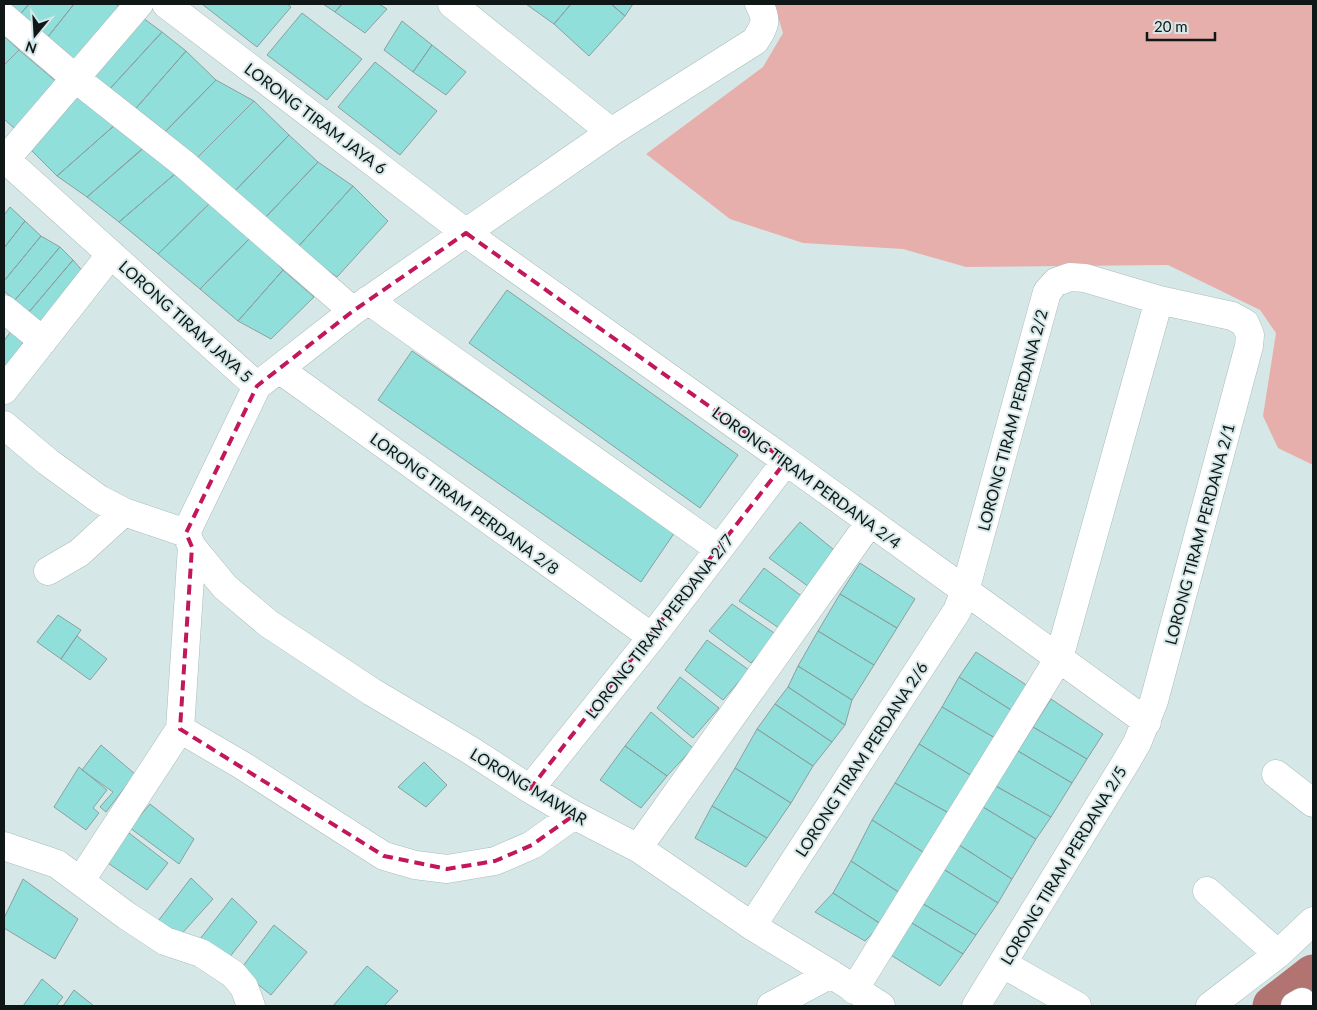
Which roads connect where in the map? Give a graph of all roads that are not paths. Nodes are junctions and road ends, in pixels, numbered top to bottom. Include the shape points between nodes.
1 (139, 4) edge
2 (166, 4) edge
3 (452, 4) edge
4 (762, 10) edge
5 (4, 17) edge
6 (75, 78) junction
7 (610, 132) junction
8 (5, 159) edge
9 (466, 233) junction
10 (111, 254) junction
11 (1159, 300) junction
12 (361, 306) junction
13 (4, 310) edge
14 (43, 341) junction
15 (279, 369) junction
16 (258, 386) junction
17 (4, 390) edge
18 (4, 425) edge
19 (786, 461) junction
20 (124, 512) junction
21 (870, 522) junction
22 (189, 540) junction
23 (719, 549) junction
24 (48, 571) dead end
25 (965, 591) junction
26 (652, 636) junction
27 (1059, 658) junction
28 (1147, 722) junction
29 (180, 729) junction
30 (1276, 774) dead end
31 (530, 789) junction
32 (1313, 803) edge
33 (574, 815) junction
34 (4, 846) edge
35 (638, 848) junction
36 (81, 880) junction
37 (1207, 891) dead end
38 (1313, 921) edge
39 (752, 926) junction
40 (1278, 954) junction
41 (1003, 964) junction
42 (831, 974) junction
43 (854, 990) junction
44 (251, 1006) edge
45 (771, 1006) edge
46 (881, 1006) edge
47 (976, 1006) edge
48 (1077, 1006) edge
49 (1210, 1006) edge

1 - 6 street
2 - 9 street, LORONG TIRAM JAYA 6
3 - 7 street
4 - 7 street via 762,29 755,41
5 - 6 street
6 - 8 street
6 - 12 street
7 - 9 street
8 - 10 street, LORONG TIRAM JAYA 5
9 - 12 street
9 - 19 street, LORONG TIRAM PERDANA 2/4
10 - 14 street
10 - 16 street, LORONG TIRAM JAYA 5
11 - 25 street, LORONG TIRAM PERDANA 2/2 via 1085,278 1070,277 1056,282 1047,292
11 - 27 street
11 - 28 street, LORONG TIRAM PERDANA 2/1 via 1232,316 1245,323 1250,335
12 - 15 street
12 - 23 street
13 - 14 street
14 - 17 street
15 - 16 street
15 - 26 street, LORONG TIRAM PERDANA 2/8
16 - 22 street, LORONG TIRAM JAYA 5
18 - 20 street via 99,499
19 - 21 street, LORONG TIRAM PERDANA 2/4
19 - 23 street, LORONG TIRAM PERDANA 2/7
20 - 22 street
20 - 24 street via 79,553
21 - 25 street, LORONG TIRAM PERDANA 2/4
21 - 35 street
22 - 29 street
22 - 31 street, LORONG MAWAR via 225,587 270,624 372,692
23 - 26 street, LORONG TIRAM PERDANA 2/7
25 - 27 street, LORONG TIRAM PERDANA 2/4
25 - 39 street, LORONG TIRAM PERDANA 2/6 via 957,611
26 - 31 street, LORONG TIRAM PERDANA 2/7
27 - 28 street, LORONG TIRAM PERDANA 2/4
27 - 43 street
28 - 41 street, LORONG TIRAM PERDANA 2/5
29 - 33 street via 384,856 415,865 447,869 495,861 532,846
29 - 36 street
30 - 32 street
31 - 33 street, LORONG MAWAR
33 - 35 street, LORONG MAWAR
34 - 36 street via 57,864
35 - 39 street, LORONG MAWAR
36 - 44 street via 166,941 201,953 233,974 244,987
37 - 40 street
38 - 40 street
39 - 42 street, LORONG MAWAR
40 - 49 street
41 - 47 street, LORONG TIRAM PERDANA 2/5
41 - 48 street
42 - 43 street, LORONG MAWAR
42 - 45 street
43 - 46 street, LORONG MAWAR

